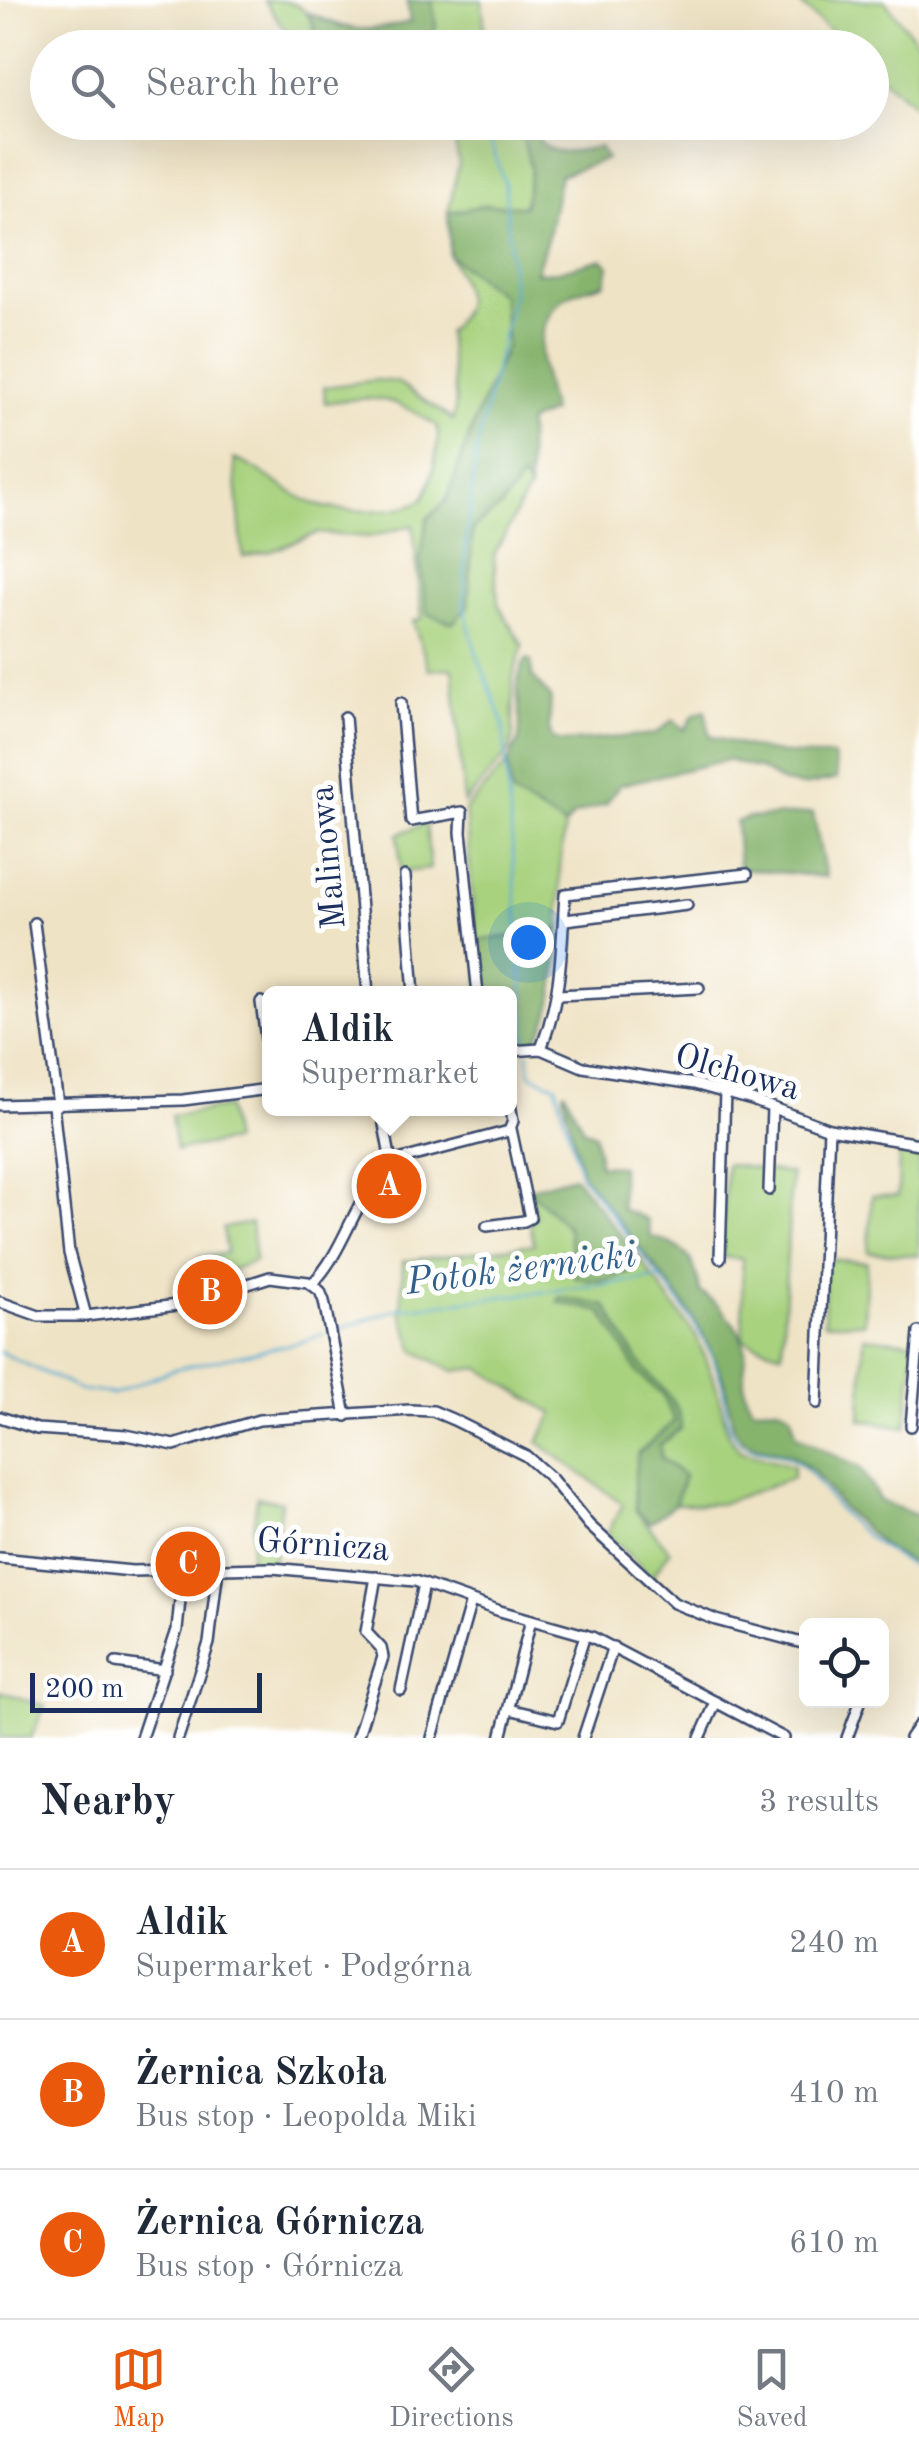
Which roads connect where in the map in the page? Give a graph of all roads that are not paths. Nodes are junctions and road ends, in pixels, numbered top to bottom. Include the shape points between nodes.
1 (401, 703) dead end
2 (345, 717) dead end
3 (747, 874) dead end
4 (405, 876) dead end
5 (688, 905) dead end
6 (565, 920) junction
7 (34, 923) dead end
8 (367, 986) edge
9 (413, 986) edge
10 (477, 986) edge
11 (698, 988) dead end
12 (558, 995) junction
13 (261, 1002) dead end
14 (262, 1009) edge
15 (532, 1050) junction
16 (517, 1051) edge
17 (262, 1090) edge
18 (725, 1091) junction
19 (0, 1105) edge
20 (55, 1105) junction
21 (772, 1108) junction
22 (382, 1116) edge
23 (513, 1116) edge
24 (511, 1129) junction
25 (829, 1129) junction
26 (919, 1144) edge
27 (390, 1162) junction
28 (769, 1190) dead end
29 (487, 1226) dead end
30 (720, 1258) dead end
31 (312, 1284) junction
32 (0, 1302) edge
33 (86, 1316) junction
34 (919, 1332) edge
35 (816, 1403) dead end
36 (346, 1416) junction
37 (0, 1417) edge
38 (911, 1426) dead end
39 (0, 1558) edge
40 (218, 1568) junction
41 (183, 1570) junction
42 (376, 1577) junction
43 (424, 1584) junction
44 (471, 1601) junction
45 (531, 1620) junction
46 (585, 1635) junction
47 (799, 1642) edge
48 (613, 1647) junction
49 (116, 1663) dead end
50 (165, 1670) junction
51 (401, 1690) dead end
52 (716, 1702) junction
53 (858, 1708) edge
54 (509, 1709) junction
55 (919, 1725) edge
56 (142, 1738) edge
57 (178, 1738) edge
58 (357, 1738) edge
59 (432, 1738) edge
60 (502, 1738) edge
61 (582, 1738) edge
62 (700, 1738) edge
63 (784, 1738) edge
64 (847, 1738) edge
65 (910, 1738) edge

1 - 10 street via 411,821 462,812
2 - 8 street, Malinowa
3 - 6 street via 565,894
4 - 9 street
5 - 6 street
6 - 12 street
7 - 20 street
11 - 12 street
12 - 15 street
13 - 14 street
15 - 16 street, Olchowa
15 - 18 street, Olchowa via 583,1067
17 - 20 street
18 - 21 street, Olchowa
18 - 30 street
19 - 20 street
20 - 33 street via 69,1253
21 - 25 street, Olchowa
21 - 28 street
22 - 27 street
23 - 24 street
24 - 27 street
24 - 29 street via 530,1218
25 - 26 street, Olchowa
25 - 35 street
27 - 31 street
31 - 33 street via 264,1278 186,1304
31 - 36 street via 322,1296
32 - 33 street via 38,1316
34 - 38 street
36 - 37 street via 259,1420 174,1445 28,1427
36 - 47 street via 425,1410 480,1432 541,1468 590,1525 674,1603
39 - 41 street, Górnicza
40 - 41 street, Górnicza
40 - 42 street, Górnicza
40 - 57 street, Górnicza via 209,1643
41 - 50 street
42 - 43 street, Górnicza
42 - 58 street via 366,1632 383,1657
43 - 44 street, Górnicza
43 - 51 street, Górnicza
44 - 45 street, Górnicza
44 - 59 street
45 - 46 street, Górnicza
45 - 54 street
46 - 48 street, Górnicza
46 - 54 street via 558,1721
48 - 52 street, Górnicza
48 - 61 street
49 - 50 street
50 - 56 street
52 - 62 street
52 - 63 street, Górnicza
53 - 64 street
54 - 60 street
55 - 65 street

